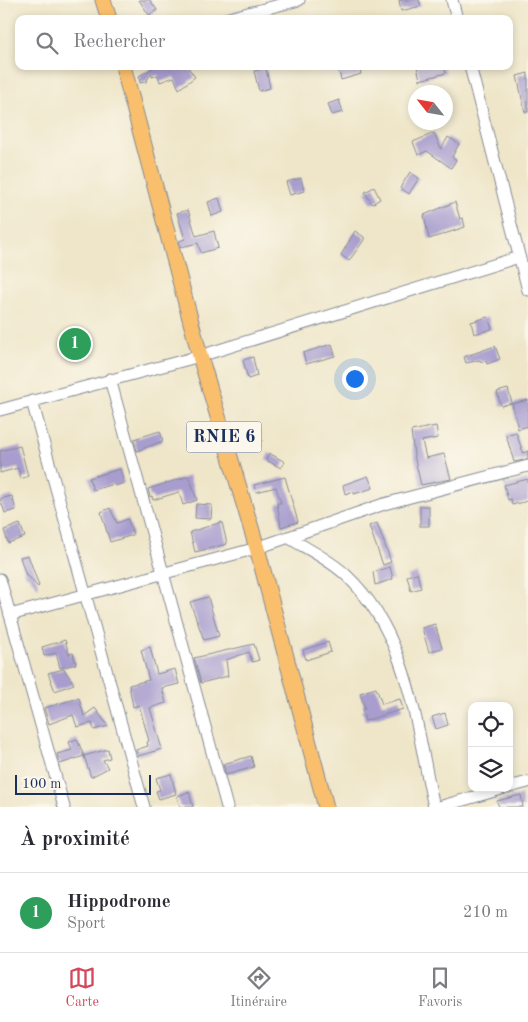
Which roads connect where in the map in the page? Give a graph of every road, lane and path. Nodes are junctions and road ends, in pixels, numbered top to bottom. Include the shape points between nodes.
1 (104, 0) edge
2 (299, 0) edge
3 (452, 0) edge
4 (108, 15) edge
5 (241, 15) edge
6 (456, 15) edge
7 (124, 70) edge
8 (471, 70) edge
9 (519, 257) junction
10 (528, 290) edge
11 (200, 356) junction
12 (110, 380) junction
13 (32, 401) junction
14 (0, 410) edge
15 (528, 466) edge
16 (288, 537) junction
17 (257, 548) junction
18 (163, 573) junction
19 (0, 579) edge
20 (85, 594) junction
21 (10, 615) junction
22 (528, 782) edge
23 (513, 786) edge
24 (491, 792) edge
25 (64, 807) edge
26 (144, 807) edge
27 (227, 807) edge
28 (326, 807) edge
29 (434, 807) edge
30 (439, 807) edge

1 - 4 main road
2 - 5 street
3 - 6 street
7 - 11 main road, RNIE 6
8 - 9 street
9 - 10 street
9 - 11 street
11 - 12 street
11 - 17 main road, RNIE 6
12 - 13 street
12 - 18 street
13 - 14 street
13 - 20 street
15 - 16 street via 384,504
16 - 17 street
16 - 29 street via 346,575 388,633 402,664
17 - 18 street
17 - 28 main road, RNIE 6
18 - 20 street
18 - 27 street
19 - 21 street
20 - 21 street
20 - 26 street
21 - 25 street
22 - 23 street
24 - 30 street

